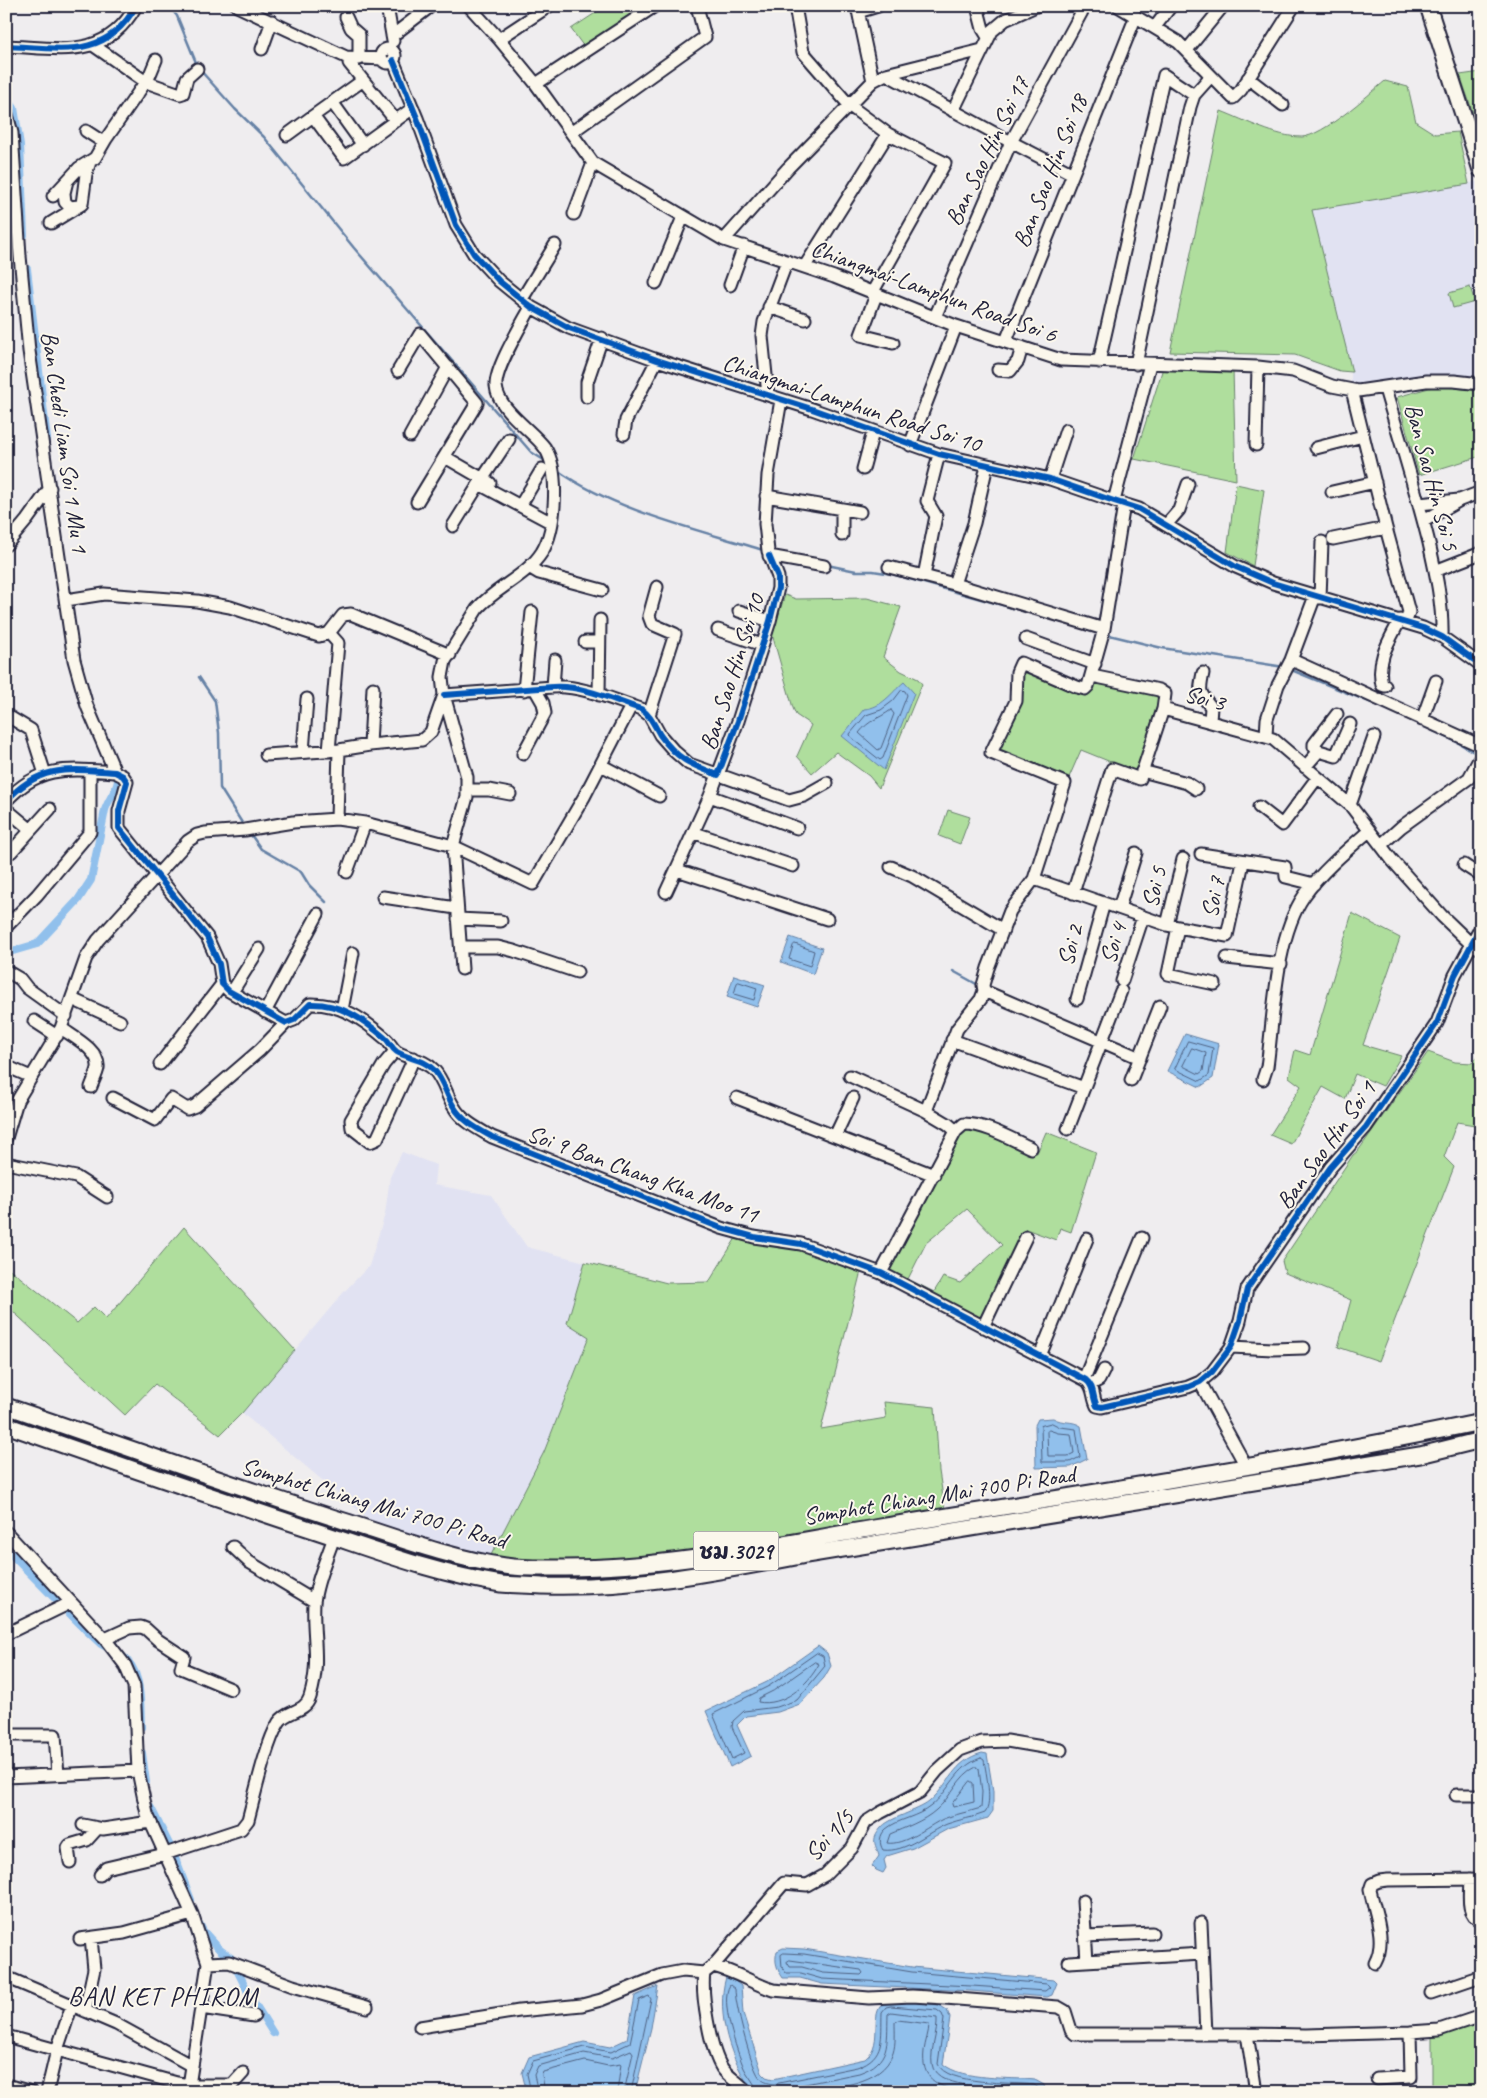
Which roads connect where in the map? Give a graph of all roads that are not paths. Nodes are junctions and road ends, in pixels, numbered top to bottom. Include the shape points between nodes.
1 (136, 6) edge
2 (237, 6) edge
3 (387, 6) edge
4 (431, 6) edge
5 (469, 6) edge
6 (549, 6) edge
7 (655, 6) edge
8 (697, 6) edge
9 (796, 6) edge
10 (878, 6) edge
11 (977, 6) edge
12 (1036, 6) edge
13 (1085, 6) edge
14 (1118, 6) edge
15 (1171, 6) edge
16 (1223, 6) edge
17 (1294, 6) edge
18 (1428, 6) edge
19 (858, 9) edge
20 (1136, 16) junction
21 (346, 17) dead end
22 (272, 21) junction
23 (1155, 27) junction
24 (392, 36) junction
25 (988, 37) junction
26 (499, 39) junction
27 (93, 45) junction
28 (6, 46) edge
29 (262, 49) dead end
30 (982, 50) junction
31 (1187, 50) junction
32 (389, 56) junction
33 (156, 60) dead end
34 (354, 61) junction
35 (197, 69) dead end
36 (886, 74) junction
37 (1211, 76) junction
38 (1248, 78) junction
39 (362, 81) junction
40 (874, 81) junction
41 (146, 82) junction
42 (536, 84) junction
43 (1194, 95) junction
44 (332, 102) junction
45 (1283, 105) dead end
46 (850, 106) junction
47 (413, 108) junction
48 (953, 110) junction
49 (313, 116) junction
50 (7, 120) edge
51 (396, 121) junction
52 (86, 130) dead end
53 (572, 132) junction
54 (888, 134) junction
55 (287, 135) dead end
56 (103, 142) junction
57 (1011, 142) junction
58 (363, 145) junction
59 (90, 162) junction
60 (593, 163) junction
61 (1481, 170) edge
62 (1071, 173) junction
63 (16, 180) junction
64 (67, 181) junction
65 (6, 193) edge
66 (53, 196) dead end
67 (79, 206) junction
68 (574, 214) dead end
69 (683, 217) junction
70 (51, 222) dead end
71 (724, 240) junction
72 (555, 244) dead end
73 (744, 246) junction
74 (787, 261) junction
75 (805, 266) junction
76 (656, 283) dead end
77 (730, 285) dead end
78 (874, 294) junction
79 (527, 303) junction
80 (769, 307) junction
81 (935, 317) junction
82 (805, 319) dead end
83 (956, 326) junction
84 (602, 338) junction
85 (1006, 341) junction
86 (893, 343) dead end
87 (1022, 347) junction
88 (657, 360) junction
89 (1099, 362) junction
90 (1136, 364) junction
91 (1150, 364) junction
92 (448, 367) junction
93 (1258, 367) junction
94 (998, 370) dead end
95 (398, 371) dead end
96 (1481, 384) edge
97 (1385, 388) junction
98 (1352, 390) junction
99 (768, 395) junction
100 (587, 397) dead end
101 (781, 400) junction
102 (1066, 430) dead end
103 (873, 432) junction
104 (624, 434) dead end
105 (410, 436) dead end
106 (1363, 436) junction
107 (510, 439) dead end
108 (910, 445) junction
109 (1256, 445) dead end
110 (1316, 448) dead end
111 (939, 454) junction
112 (445, 457) junction
113 (987, 465) junction
114 (548, 467) junction
115 (863, 469) dead end
116 (483, 478) junction
117 (1050, 479) junction
118 (1375, 482) junction
119 (1188, 484) dead end
120 (50, 488) junction
121 (1332, 492) dead end
122 (1481, 492) edge
123 (766, 496) junction
124 (1460, 500) junction
125 (523, 501) junction
126 (417, 502) dead end
127 (1119, 502) junction
128 (1419, 504) junction
129 (842, 509) junction
130 (860, 512) dead end
131 (553, 520) junction
132 (1424, 521) junction
133 (452, 526) dead end
134 (1166, 526) junction
135 (1386, 528) junction
136 (842, 535) dead end
137 (8, 538) edge
138 (768, 552) junction
139 (1480, 554) edge
140 (824, 566) dead end
141 (529, 567) junction
142 (889, 567) dead end
143 (1435, 571) junction
144 (924, 576) junction
145 (954, 584) junction
146 (657, 587) dead end
147 (602, 590) dead end
148 (1317, 597) junction
149 (69, 599) junction
150 (739, 611) dead end
151 (532, 612) dead end
152 (600, 620) dead end
153 (770, 621) junction
154 (1403, 621) junction
155 (1104, 628) junction
156 (718, 630) dead end
157 (329, 633) junction
158 (1442, 637) junction
159 (1026, 638) dead end
160 (586, 642) dead end
161 (598, 642) junction
162 (762, 645) junction
163 (450, 655) junction
164 (555, 660) dead end
165 (1291, 660) junction
166 (1481, 665) edge
167 (1093, 670) junction
168 (1203, 673) dead end
169 (1436, 680) dead end
170 (1385, 686) dead end
171 (553, 687) junction
172 (373, 688) dead end
173 (530, 689) junction
174 (444, 695) junction
175 (599, 696) junction
176 (307, 699) dead end
177 (631, 706) junction
178 (1163, 709) junction
179 (1337, 714) dead end
180 (6, 715) edge
181 (649, 715) junction
182 (1422, 720) junction
183 (1210, 721) junction
184 (1350, 724) dead end
185 (1266, 736) junction
186 (1374, 737) dead end
187 (370, 745) junction
188 (1481, 746) edge
189 (334, 751) junction
190 (1319, 751) junction
191 (303, 752) junction
192 (523, 754) dead end
193 (266, 755) dead end
194 (1481, 756) edge
195 (601, 765) junction
196 (1305, 767) junction
197 (90, 771) junction
198 (1142, 771) junction
199 (46, 774) junction
200 (118, 774) junction
201 (718, 775) junction
202 (1317, 778) junction
203 (827, 784) dead end
204 (1196, 789) dead end
205 (467, 790) junction
206 (510, 794) dead end
207 (659, 796) dead end
208 (710, 796) junction
209 (6, 801) edge
210 (1350, 805) junction
211 (1259, 807) dead end
212 (6, 809) edge
213 (50, 809) dead end
214 (337, 819) junction
215 (365, 823) junction
216 (797, 828) dead end
217 (30, 829) junction
218 (1369, 831) junction
219 (694, 833) junction
220 (1380, 845) junction
221 (453, 846) junction
222 (11, 852) dead end
223 (1136, 854) dead end
224 (1201, 854) dead end
225 (1183, 859) dead end
226 (1464, 865) dead end
227 (792, 866) dead end
228 (891, 867) dead end
229 (1242, 867) dead end
230 (677, 870) junction
231 (1479, 871) edge
232 (347, 872) dead end
233 (157, 874) junction
234 (1034, 879) junction
235 (1314, 884) junction
236 (666, 892) dead end
237 (1073, 892) junction
238 (383, 897) dead end
239 (1104, 903) junction
240 (1119, 908) junction
241 (318, 914) dead end
242 (457, 914) junction
243 (1143, 917) junction
244 (827, 919) dead end
245 (501, 921) dead end
246 (1172, 926) junction
247 (6, 927) edge
248 (1481, 927) edge
249 (1003, 930) junction
250 (1476, 946) edge
251 (461, 947) junction
252 (259, 949) dead end
253 (352, 953) dead end
254 (1227, 958) dead end
255 (1280, 964) junction
256 (462, 969) dead end
257 (8, 972) dead end
258 (577, 972) dead end
259 (222, 984) junction
260 (1215, 984) dead end
261 (984, 988) junction
262 (232, 992) junction
263 (72, 998) junction
264 (1077, 999) dead end
265 (1160, 1006) dead end
266 (342, 1010) junction
267 (265, 1012) junction
268 (66, 1016) junction
269 (34, 1021) dead end
270 (120, 1021) dead end
271 (286, 1023) junction
272 (59, 1032) junction
273 (952, 1040) junction
274 (1102, 1042) junction
275 (395, 1051) junction
276 (414, 1058) junction
277 (1140, 1058) junction
278 (160, 1064) dead end
279 (6, 1066) edge
280 (850, 1076) dead end
281 (30, 1077) junction
282 (1262, 1078) dead end
283 (1131, 1080) dead end
284 (91, 1087) dead end
285 (1084, 1088) junction
286 (113, 1098) dead end
287 (737, 1098) dead end
288 (853, 1098) dead end
289 (926, 1111) junction
290 (1068, 1129) dead end
291 (956, 1131) junction
292 (835, 1136) junction
293 (6, 1138) edge
294 (1032, 1148) dead end
295 (6, 1163) edge
296 (934, 1175) junction
297 (107, 1197) dead end
298 (1026, 1237) dead end
299 (1142, 1238) dead end
300 (1087, 1239) dead end
301 (881, 1273) junction
302 (983, 1327) junction
303 (1231, 1347) junction
304 (1304, 1348) dead end
305 (1040, 1356) junction
306 (1104, 1370) dead end
307 (1087, 1381) junction
308 (1200, 1382) junction
309 (6, 1406) edge
310 (1481, 1422) edge
311 (6, 1425) edge
312 (1481, 1440) edge
313 (1246, 1466) junction
314 (6, 1532) edge
315 (334, 1537) junction
316 (233, 1547) dead end
317 (314, 1601) junction
318 (70, 1603) junction
319 (6, 1634) edge
320 (105, 1639) junction
321 (231, 1689) dead end
322 (6, 1735) edge
323 (1062, 1750) dead end
324 (138, 1771) junction
325 (58, 1775) junction
326 (6, 1777) edge
327 (1456, 1795) dead end
328 (1481, 1795) edge
329 (150, 1822) junction
330 (83, 1825) dead end
331 (98, 1829) junction
332 (165, 1854) junction
333 (70, 1862) dead end
334 (100, 1874) dead end
335 (1476, 1879) edge
336 (1084, 1901) dead end
337 (192, 1914) junction
338 (1481, 1921) edge
339 (1201, 1923) dead end
340 (1152, 1933) dead end
341 (1086, 1936) junction
342 (1202, 1954) junction
343 (1087, 1961) junction
344 (1068, 1962) dead end
345 (208, 1963) junction
346 (1375, 1963) dead end
347 (708, 1970) junction
348 (1481, 1976) edge
349 (6, 1977) edge
350 (1431, 1993) dead end
351 (72, 2005) junction
352 (367, 2007) dead end
353 (200, 2008) junction
354 (85, 2011) junction
355 (254, 2016) dead end
356 (1481, 2016) edge
357 (420, 2027) dead end
358 (1410, 2032) junction
359 (1206, 2034) junction
360 (1247, 2034) junction
361 (6, 2036) edge
362 (57, 2050) junction
363 (192, 2066) junction
364 (243, 2073) dead end
365 (1377, 2079) dead end
366 (6, 2085) edge
367 (188, 2088) edge
368 (32, 2092) edge
369 (47, 2092) edge
370 (747, 2092) edge
371 (1256, 2092) edge

1 - 27 street via 122,26
2 - 22 street
3 - 24 street, Chiangmai-Lamphun Road Soi 10
4 - 24 street
5 - 26 street, Chiangmai-Lamphun Road Soi 6
6 - 26 street
7 - 42 street
8 - 53 street via 705,37
9 - 46 street via 803,52
10 - 19 street
11 - 25 street
12 - 25 street via 1005,20
13 - 57 street, Ban Sao Hin Soi 17
14 - 20 street
15 - 23 street
16 - 31 street
17 - 38 street
18 - 61 main road
19 - 40 street
20 - 23 street
20 - 62 street, Ban Sao Hin Soi 18
21 - 34 street via 359,35
22 - 29 street
22 - 34 street
23 - 31 street
24 - 32 street, Chiangmai-Lamphun Road Soi 10
25 - 30 street
26 - 42 street, Chiangmai-Lamphun Road Soi 6
27 - 28 street via 57,48
27 - 41 street
30 - 36 street
30 - 48 street
31 - 37 street
32 - 34 street
32 - 47 street, Chiangmai-Lamphun Road Soi 10
33 - 41 street
34 - 39 street
35 - 41 street via 187,78 180,94
36 - 40 street
36 - 48 street
37 - 38 street via 1233,98
37 - 43 street
38 - 45 street
39 - 44 street
39 - 51 street
40 - 46 street
41 - 56 street
42 - 53 street, Chiangmai-Lamphun Road Soi 6
43 - 89 street via 1164,75
43 - 90 street
44 - 49 street
44 - 58 street
46 - 54 street
46 - 71 street via 788,168
47 - 51 street
47 - 79 street, Chiangmai-Lamphun Road Soi 10 via 456,225 474,254 499,281
48 - 57 street
49 - 55 street
49 - 58 street via 344,158
50 - 63 street, Ban Chedi Liam Soi 1 Mu 1
51 - 58 street
52 - 56 street
53 - 60 street, Chiangmai-Lamphun Road Soi 6
54 - 75 street
54 - 78 street via 944,163
56 - 59 street
57 - 62 street
57 - 81 street, Ban Sao Hin Soi 17
59 - 64 street
59 - 67 street
60 - 68 street
60 - 69 street, Chiangmai-Lamphun Road Soi 6
62 - 85 street, Ban Sao Hin Soi 18
63 - 65 street
63 - 120 street, Ban Chedi Liam Soi 1 Mu 1 via 30,351
64 - 66 street
64 - 67 street via 65,202 70,207
67 - 70 street
69 - 71 street, Chiangmai-Lamphun Road Soi 6
69 - 76 street
71 - 73 street, Chiangmai-Lamphun Road Soi 6
72 - 79 street
73 - 74 street, Chiangmai-Lamphun Road Soi 6
73 - 77 street
74 - 75 street, Chiangmai-Lamphun Road Soi 6
74 - 80 street
75 - 78 street, Chiangmai-Lamphun Road Soi 6
78 - 81 street, Chiangmai-Lamphun Road Soi 6
78 - 86 street via 861,335
79 - 84 street, Chiangmai-Lamphun Road Soi 10 via 569,328
79 - 114 street via 499,371 496,388 502,403 541,443
80 - 82 street
80 - 99 street via 762,336
81 - 83 street, Chiangmai-Lamphun Road Soi 6
83 - 85 street, Chiangmai-Lamphun Road Soi 6
83 - 108 street
84 - 88 street, Chiangmai-Lamphun Road Soi 10
84 - 100 street via 587,382
85 - 87 street, Chiangmai-Lamphun Road Soi 6
87 - 89 street, Chiangmai-Lamphun Road Soi 6 via 1062,360
87 - 94 street via 1018,361 1010,371
88 - 99 street, Chiangmai-Lamphun Road Soi 10
88 - 104 street via 626,420
89 - 90 street, Chiangmai-Lamphun Road Soi 6
90 - 91 street, Chiangmai-Lamphun Road Soi 6
91 - 93 street, Chiangmai-Lamphun Road Soi 6
91 - 127 street
92 - 95 street via 420,334
92 - 105 street
92 - 112 street via 477,403
93 - 98 street, Chiangmai-Lamphun Road Soi 6 via 1293,371
93 - 109 street
96 - 97 street, Chiangmai-Lamphun Road Soi 6 via 1426,380
97 - 98 street, Chiangmai-Lamphun Road Soi 6
97 - 128 street, Ban Sao Hin Soi 5
98 - 106 street
99 - 101 street, Chiangmai-Lamphun Road Soi 10
101 - 103 street, Chiangmai-Lamphun Road Soi 10
101 - 123 street, Ban Sao Hin Soi 10
102 - 117 street
103 - 108 street, Chiangmai-Lamphun Road Soi 10
103 - 115 street
106 - 110 street
106 - 118 street
107 - 116 street
108 - 111 street, Chiangmai-Lamphun Road Soi 10
111 - 113 street, Chiangmai-Lamphun Road Soi 10
111 - 144 street via 927,501 936,516
112 - 116 street
112 - 126 street
113 - 117 street, Chiangmai-Lamphun Road Soi 10
113 - 145 street via 974,523
114 - 125 street
114 - 131 street via 554,496
116 - 125 street
117 - 127 street, Chiangmai-Lamphun Road Soi 10
118 - 121 street
118 - 135 street
119 - 134 street via 1179,510
120 - 137 street via 27,520
120 - 149 street, Ban Chedi Liam Soi 1 Mu 1
122 - 124 street
123 - 129 street
123 - 138 street, Ban Sao Hin Soi 10
124 - 128 street
124 - 132 street
125 - 131 street
127 - 134 street, Chiangmai-Lamphun Road Soi 10 via 1139,509
127 - 155 street
128 - 132 street, Ban Sao Hin Soi 5
129 - 130 street
129 - 136 street
131 - 133 street via 479,484
131 - 141 street via 547,541
132 - 143 street, Ban Sao Hin Soi 5
134 - 148 street, Chiangmai-Lamphun Road Soi 10 via 1236,567
135 - 148 street via 1328,540
135 - 154 street via 1409,612
138 - 140 street
138 - 153 street, Ban Sao Hin Soi 10 via 778,583
139 - 143 street
141 - 147 street via 539,573
141 - 163 street via 483,602
142 - 144 street
143 - 158 street, Ban Sao Hin Soi 5 via 1443,619
144 - 145 street
145 - 155 street
146 - 181 street via 650,616 652,624 675,634
148 - 154 street, Chiangmai-Lamphun Road Soi 10
148 - 165 street
149 - 157 street via 104,594 197,601 230,607 318,636
149 - 200 street, Ban Chedi Liam Soi 1 Mu 1 via 74,660 88,706
150 - 153 street
151 - 173 street
152 - 161 street
153 - 162 street, Ban Sao Hin Soi 10
154 - 158 street, Chiangmai-Lamphun Road Soi 10
154 - 170 street via 1385,649 1379,672
155 - 167 street
156 - 162 street
157 - 163 street via 343,615 351,614
157 - 189 street via 338,643
158 - 166 street, Chiangmai-Lamphun Road Soi 10
159 - 167 street
160 - 161 street
161 - 175 street
162 - 201 street, Ban Sao Hin Soi 10
163 - 174 street via 443,671
164 - 171 street
165 - 182 street
165 - 185 street via 1278,685 1267,719
167 - 178 street, Soi 3 via 1164,692
167 - 234 street via 1087,687 1077,687 1021,663 1017,672 1016,701 991,753 1064,783
168 - 183 street via 1200,691 1211,707
169 - 182 street
171 - 173 street
171 - 175 street via 566,686
172 - 187 street
173 - 174 street
173 - 192 street via 543,703 545,713
174 - 187 street via 432,732 422,740
174 - 205 street via 467,777
175 - 177 street
176 - 191 street
177 - 181 street
177 - 195 street
178 - 183 street, Soi 3
178 - 198 street
179 - 190 street via 1314,744
180 - 199 street via 31,730
181 - 201 street via 660,735 681,758
182 - 188 street
183 - 185 street, Soi 3
184 - 190 street via 1336,756
185 - 196 street
186 - 210 street
187 - 189 street
189 - 191 street
189 - 214 street
190 - 196 street
191 - 193 street
194 - 220 street via 1469,778
195 - 207 street
195 - 221 street via 533,884
196 - 202 street
197 - 199 street via 67,770
197 - 200 street
197 - 247 street via 90,832
198 - 204 street via 1187,783
198 - 237 street via 1140,779 1112,769
199 - 209 street via 19,787
200 - 233 street via 127,782 118,811 118,828
201 - 203 street via 789,800
201 - 208 street, Ban Sao Hin Soi 10
202 - 210 street
202 - 211 street via 1282,824
205 - 206 street
205 - 221 street
208 - 216 street
208 - 219 street, Ban Sao Hin Soi 10
210 - 218 street
212 - 217 street
213 - 217 street
214 - 215 street
214 - 233 street via 197,835
215 - 221 street
215 - 232 street
217 - 222 street
218 - 220 street
218 - 235 street
219 - 227 street
219 - 230 street, Ban Sao Hin Soi 10
220 - 250 street via 1442,916
221 - 242 street
223 - 240 street
224 - 235 street via 1285,867 1286,877
225 - 246 street, Soi 5
226 - 231 street
228 - 249 street
229 - 246 street, Soi 7 via 1227,936
230 - 236 street, Ban Sao Hin Soi 10
230 - 244 street
233 - 259 street via 206,937 219,964
233 - 263 street via 98,940 86,958
234 - 237 street
234 - 249 street via 1010,911
235 - 255 street via 1291,920
237 - 239 street
238 - 242 street
239 - 240 street
239 - 264 street, Soi 2
240 - 243 street
241 - 267 street
242 - 245 street
242 - 251 street
243 - 246 street
243 - 274 street, Soi 4
246 - 260 street, Soi 5 via 1168,974
248 - 250 street, Ban Sao Hin Soi 1
249 - 261 street
250 - 303 street, Ban Sao Hin Soi 1 via 1455,975 1428,1037 1366,1127 1330,1168 1247,1290
251 - 256 street
251 - 258 street via 506,949
252 - 262 street
253 - 266 street
254 - 255 street
255 - 282 street via 1267,1067
257 - 268 street
259 - 262 street
259 - 278 street
261 - 273 street via 981,999
261 - 274 street
262 - 267 street
263 - 268 street
263 - 270 street
265 - 277 street
266 - 271 street, Soi 9 Ban Chang Kha Moo 11 via 329,1004 310,1004 294,1020
266 - 275 street, Soi 9 Ban Chang Kha Moo 11 via 374,1029
267 - 271 street
268 - 272 street
269 - 272 street
271 - 286 street, Soi 9 Ban Chang Kha Moo 11 via 195,1106 187,1109 171,1099 155,1120
272 - 281 street
272 - 284 street via 89,1049 97,1060 98,1069
273 - 285 street
273 - 289 street
274 - 277 street
274 - 285 street, Soi 4
275 - 276 street, Soi 9 Ban Chang Kha Moo 11
275 - 276 street via 351,1120 352,1128 370,1142 377,1139
276 - 301 street, Soi 9 Ban Chang Kha Moo 11 via 436,1073 454,1108 465,1120 492,1137 722,1228 801,1244
277 - 283 street
279 - 281 street
280 - 289 street
281 - 293 street via 17,1101
285 - 290 street, Soi 4
287 - 292 street
288 - 292 street
289 - 291 street
291 - 294 street via 969,1124
291 - 296 street
292 - 296 street
295 - 297 street via 76,1177
296 - 301 street
298 - 302 street
299 - 307 street
300 - 305 street
301 - 302 street, Soi 9 Ban Chang Kha Moo 11
302 - 305 street, Soi 9 Ban Chang Kha Moo 11
303 - 304 street
303 - 308 street, Ban Sao Hin Soi 1
305 - 307 street, Soi 9 Ban Chang Kha Moo 11
306 - 307 street via 1099,1380
307 - 308 street via 1095,1403 1102,1407
308 - 313 street
309 - 313 main road, Somphot Chiang Mai 700 Pi Road / ชม.3029 via 246,1490 441,1552 509,1567 603,1568 734,1552
310 - 313 main road, Somphot Chiang Mai 700 Pi Road / ชม.3029
311 - 315 main road, Somphot Chiang Mai 700 Pi Road / ชม.3029
312 - 315 main road, Somphot Chiang Mai 700 Pi Road / ชม.3029 via 1420,1455 722,1571 608,1586 502,1584 454,1575
314 - 318 street
315 - 317 street
316 - 317 street via 249,1562
317 - 332 street via 317,1666 311,1695 304,1707 278,1723 248,1820 241,1829
318 - 319 street
318 - 320 street
320 - 321 street via 129,1628 146,1629 184,1657 181,1668
320 - 324 street via 125,1665 134,1686
322 - 325 street via 54,1735
323 - 347 street, Soi 1/5 via 982,1742 960,1750 920,1792 866,1822 852,1848 826,1874 807,1885 784,1883
324 - 325 street
324 - 329 street
325 - 326 street
327 - 328 street
329 - 331 street
329 - 332 street
330 - 331 street
331 - 333 street via 87,1840 70,1845
332 - 334 street via 106,1868
332 - 337 street
335 - 338 street via 1469,1906 1472,1915
335 - 346 street via 1388,1880 1372,1884 1370,1890 1380,1938
336 - 341 street
337 - 345 street
337 - 354 street via 124,1933 85,1938 94,1969
339 - 342 street
340 - 341 street
341 - 343 street
342 - 343 street
342 - 359 street
343 - 344 street
345 - 352 street via 229,1962 293,1986
345 - 353 street
347 - 357 street via 662,1975 582,2005 519,2011
347 - 359 street via 736,1973 773,1990 1058,2007 1064,2011 1075,2034
347 - 370 street via 703,1983 705,2005 718,2060 722,2069
348 - 350 street
349 - 351 street
351 - 354 street
351 - 362 street
353 - 355 street
353 - 363 street
354 - 363 street via 116,2024
356 - 358 street via 1439,2030
358 - 360 street
358 - 365 street via 1411,2076
359 - 360 street
360 - 371 street
361 - 362 street
362 - 367 street
362 - 369 street
363 - 367 street
364 - 367 street via 232,2085
366 - 368 street

